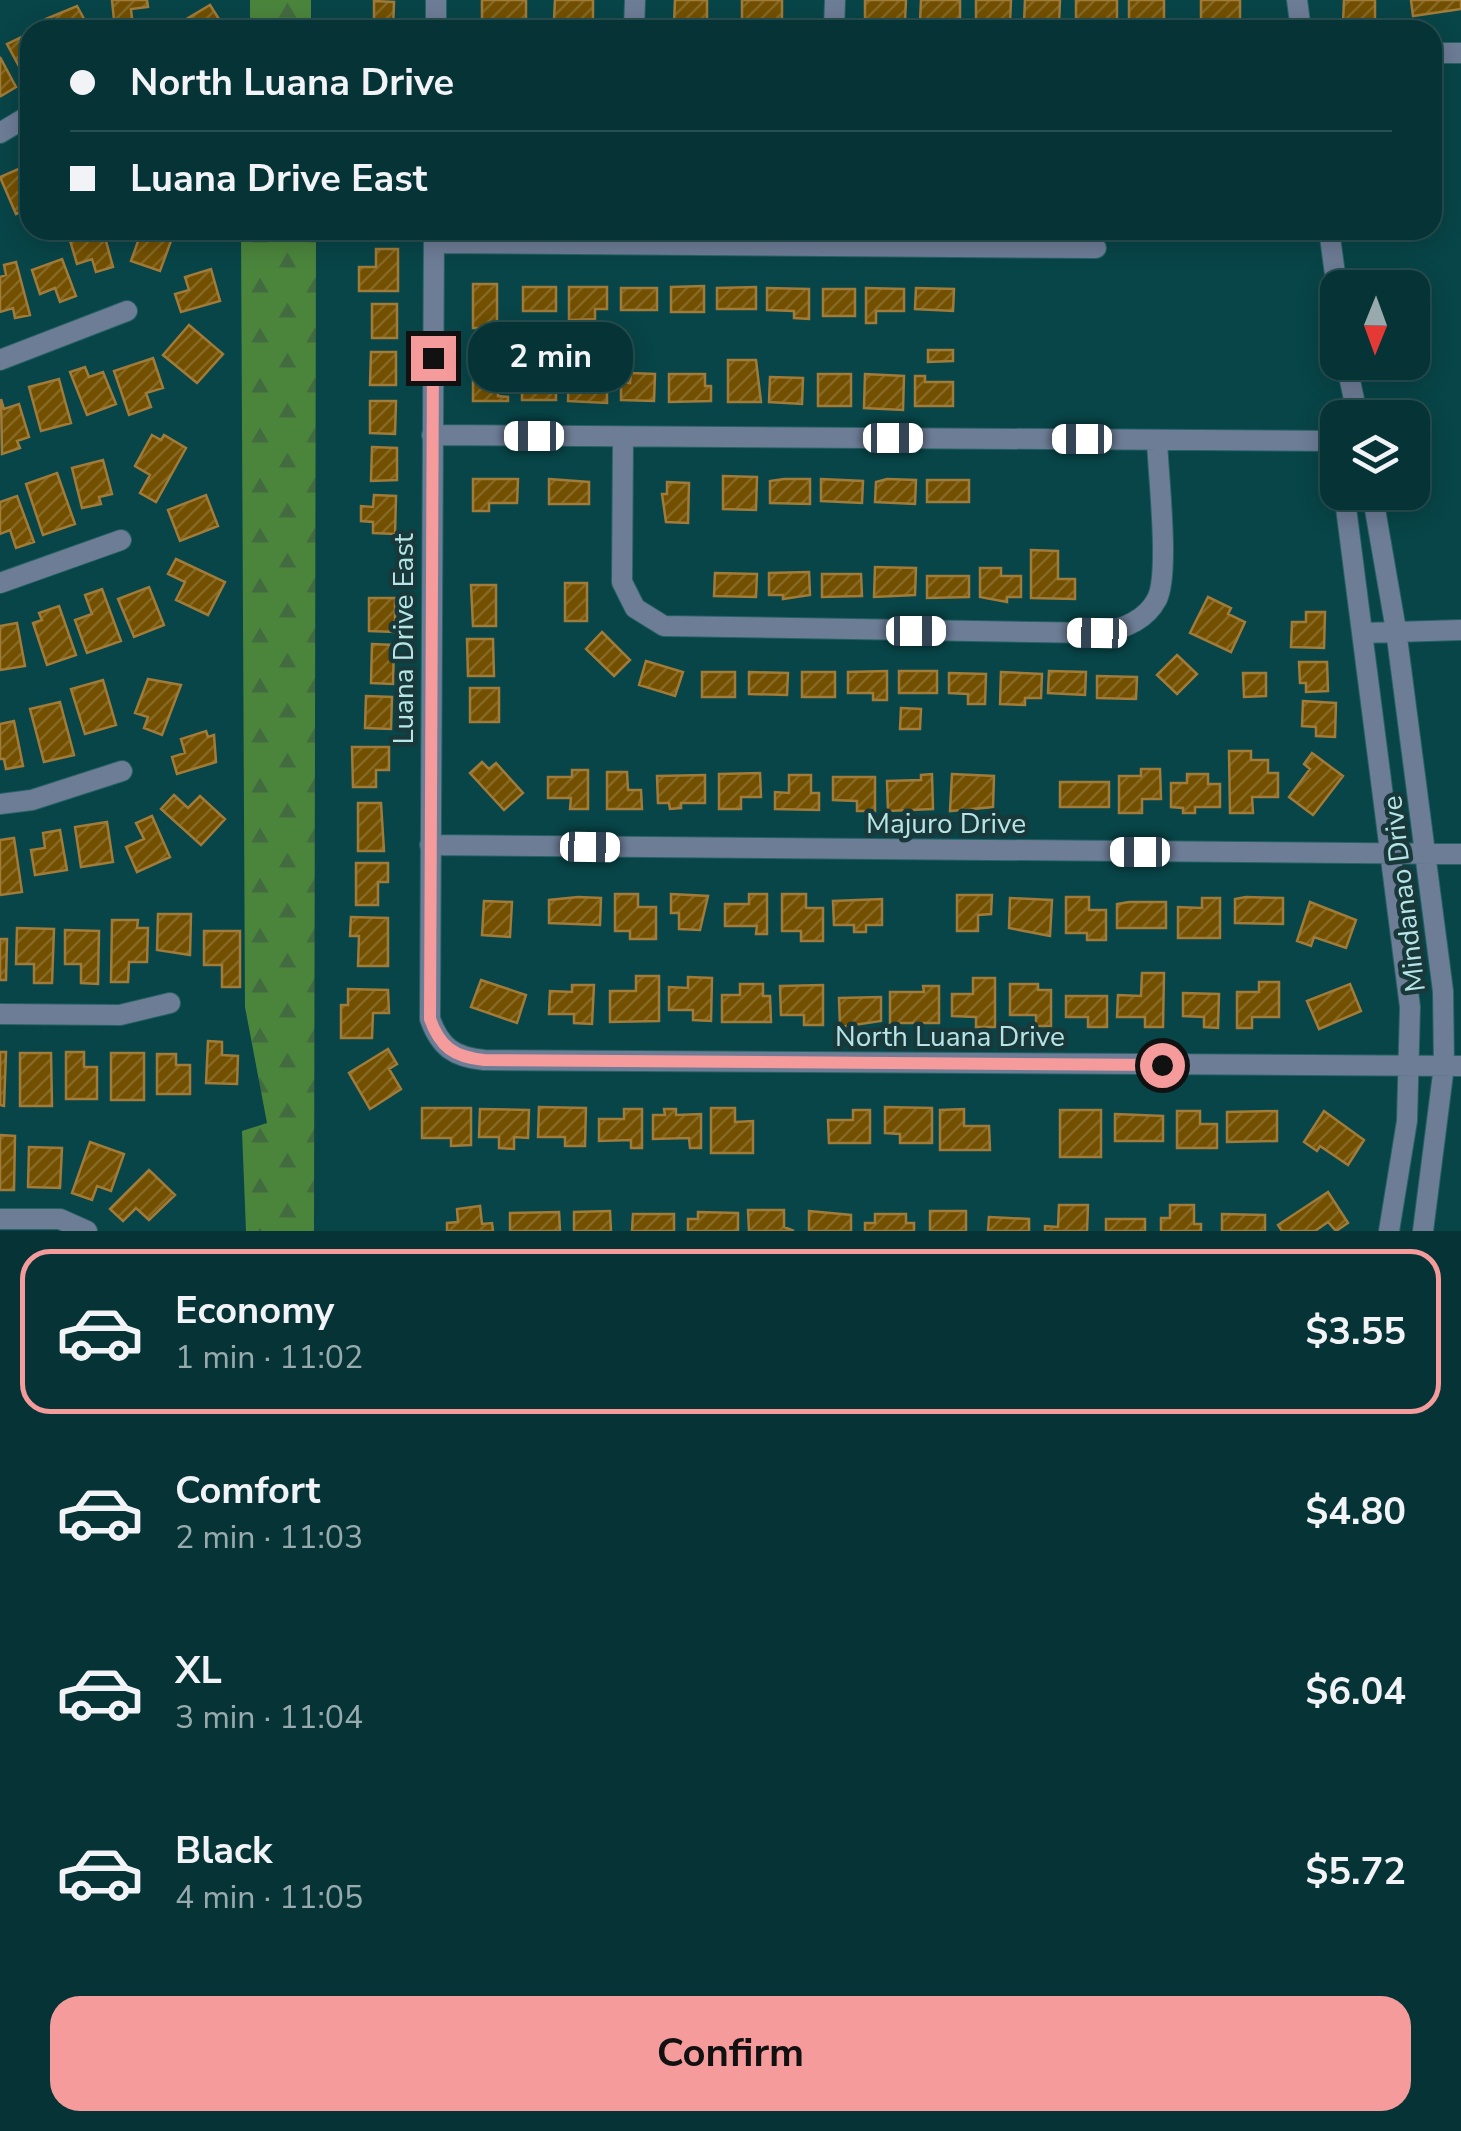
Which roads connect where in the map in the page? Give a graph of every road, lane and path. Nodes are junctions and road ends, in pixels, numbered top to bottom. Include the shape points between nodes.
1 (434, 240) edge
2 (655, 240) edge
3 (1330, 240) edge
4 (1096, 248) dead end
5 (1334, 270) edge
6 (127, 311) dead end
7 (0, 360) edge
8 (432, 435) junction
9 (623, 438) junction
10 (1157, 440) junction
11 (1320, 441) edge
12 (1346, 510) edge
13 (1375, 510) edge
14 (121, 540) dead end
15 (0, 584) edge
16 (1396, 630) junction
17 (1461, 630) edge
18 (1363, 634) junction
19 (122, 771) dead end
20 (0, 804) edge
21 (430, 845) junction
22 (1392, 854) junction
23 (1426, 854) junction
24 (1461, 854) edge
25 (170, 1003) dead end
26 (0, 1014) edge
27 (442, 1046) joint
28 (1411, 1066) junction
29 (1453, 1066) edge
30 (0, 1219) edge
31 (87, 1231) edge
32 (1388, 1231) edge
33 (1424, 1231) edge

1 - 8 street, Luana Drive East
2 - 4 street
3 - 5 street
6 - 7 street
8 - 9 street
8 - 21 street, Luana Drive East
9 - 10 street
9 - 10 street via 622,582 635,608 664,626 1097,633 1131,624 1157,598 1162,582
10 - 11 street
12 - 18 street, Mindanao Drive
13 - 16 street, Mindanao Drive
14 - 15 street
16 - 17 street
16 - 18 street
16 - 23 street, Mindanao Drive
18 - 22 street, Mindanao Drive
19 - 20 street
21 - 22 street, Majuro Drive
21 - 27 street, Luana Drive East via 430,1019
22 - 23 street, Majuro Drive
22 - 28 street, Mindanao Drive via 1408,975
23 - 24 street, Majuro Drive
23 - 29 street, Mindanao Drive
25 - 26 street via 120,1015
27 - 28 street, North Luana Drive via 462,1058 484,1060
28 - 29 street, North Luana Drive
28 - 32 street, Mindanao Drive
29 - 33 street, Mindanao Drive
30 - 31 street via 60,1219

